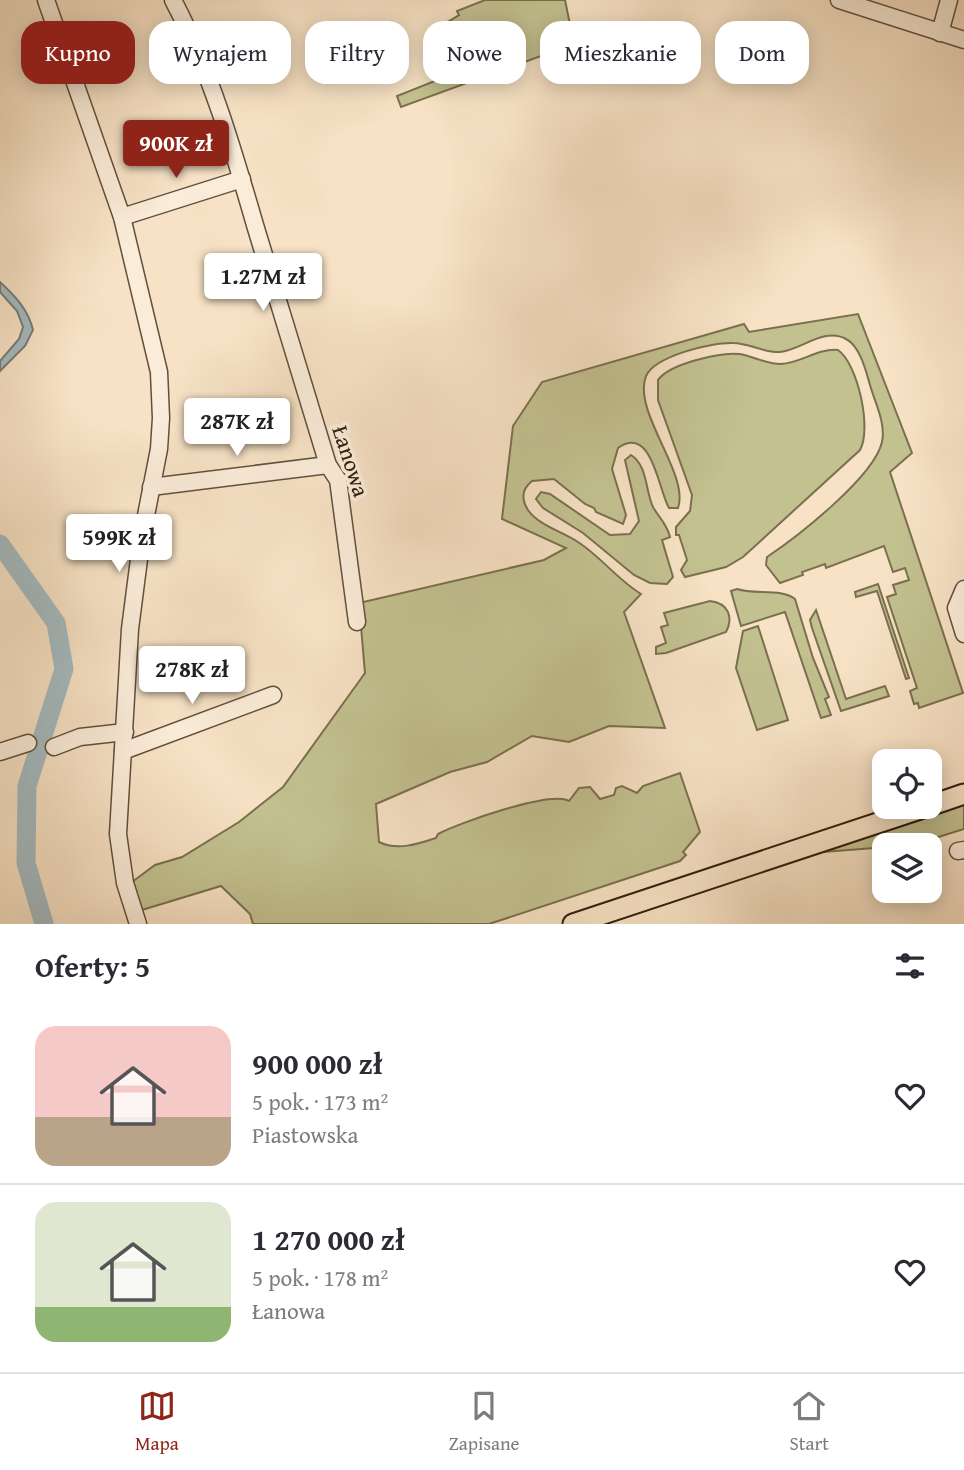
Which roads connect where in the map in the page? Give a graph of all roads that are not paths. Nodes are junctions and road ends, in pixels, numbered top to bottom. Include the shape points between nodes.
1 (46, 0) edge
2 (173, 0) edge
3 (839, 0) edge
4 (949, 0) edge
5 (940, 33) junction
6 (964, 40) edge
7 (242, 179) junction
8 (122, 217) junction
9 (328, 465) junction
10 (151, 487) junction
11 (964, 589) edge
12 (357, 622) dead end
13 (964, 634) edge
14 (274, 695) dead end
15 (125, 732) junction
16 (28, 743) dead end
17 (54, 747) dead end
18 (123, 751) junction
19 (0, 752) edge
20 (964, 794) edge
21 (942, 801) edge
22 (889, 819) edge
23 (138, 924) edge
24 (573, 924) edge

1 - 8 street
2 - 7 street, Łanowa via 195,41
3 - 5 street
4 - 5 street
5 - 6 street
7 - 8 street
7 - 9 street, Łanowa
8 - 10 street via 159,372 161,418
9 - 10 street
9 - 12 street, Łanowa via 338,480
10 - 15 street via 130,629
11 - 13 street via 956,608
14 - 18 street
15 - 17 street via 80,737
15 - 18 street
16 - 19 street
18 - 23 street via 118,834 125,883
20 - 21 main road
22 - 24 main road

